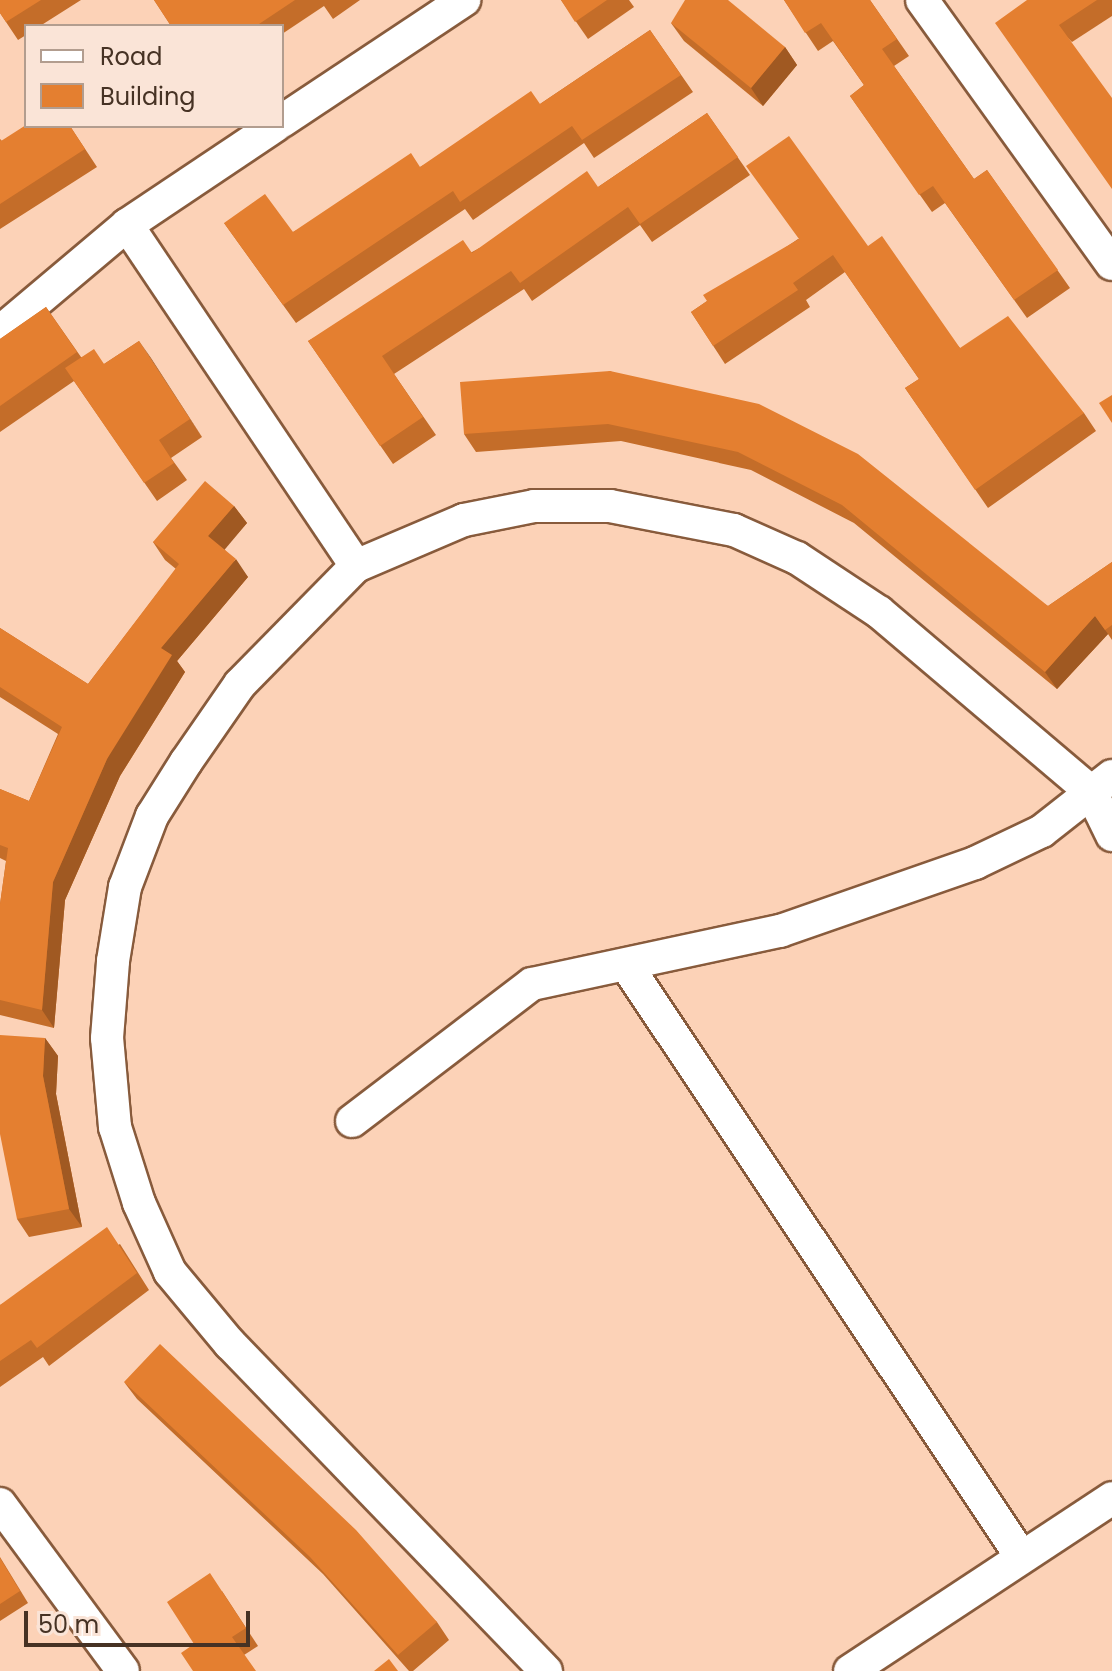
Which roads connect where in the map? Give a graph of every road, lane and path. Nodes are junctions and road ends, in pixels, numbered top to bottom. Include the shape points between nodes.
1 (464, 0) edge
2 (922, 0) edge
3 (284, 120) edge
4 (272, 128) edge
5 (127, 225) junction
6 (1112, 264) edge
7 (0, 332) edge
8 (356, 566) junction
9 (1102, 784) edge
10 (1112, 835) edge
11 (627, 966) junction
12 (352, 1121) dead end
13 (1112, 1498) edge
14 (0, 1504) edge
15 (1021, 1556) junction
16 (123, 1671) edge
17 (546, 1671) edge
18 (850, 1671) edge

1 - 3 street
2 - 6 street
4 - 5 street
5 - 7 street
5 - 8 street
8 - 9 street via 464,520 534,506 610,506 734,530 797,558 879,612
8 - 17 street via 240,684 152,816 125,887 113,961 107,1038 115,1127 170,1272
9 - 10 street
9 - 11 street via 1042,831 975,863 780,931 681,947
11 - 12 street via 532,984
11 - 15 street
13 - 15 street
14 - 16 street
15 - 18 street

